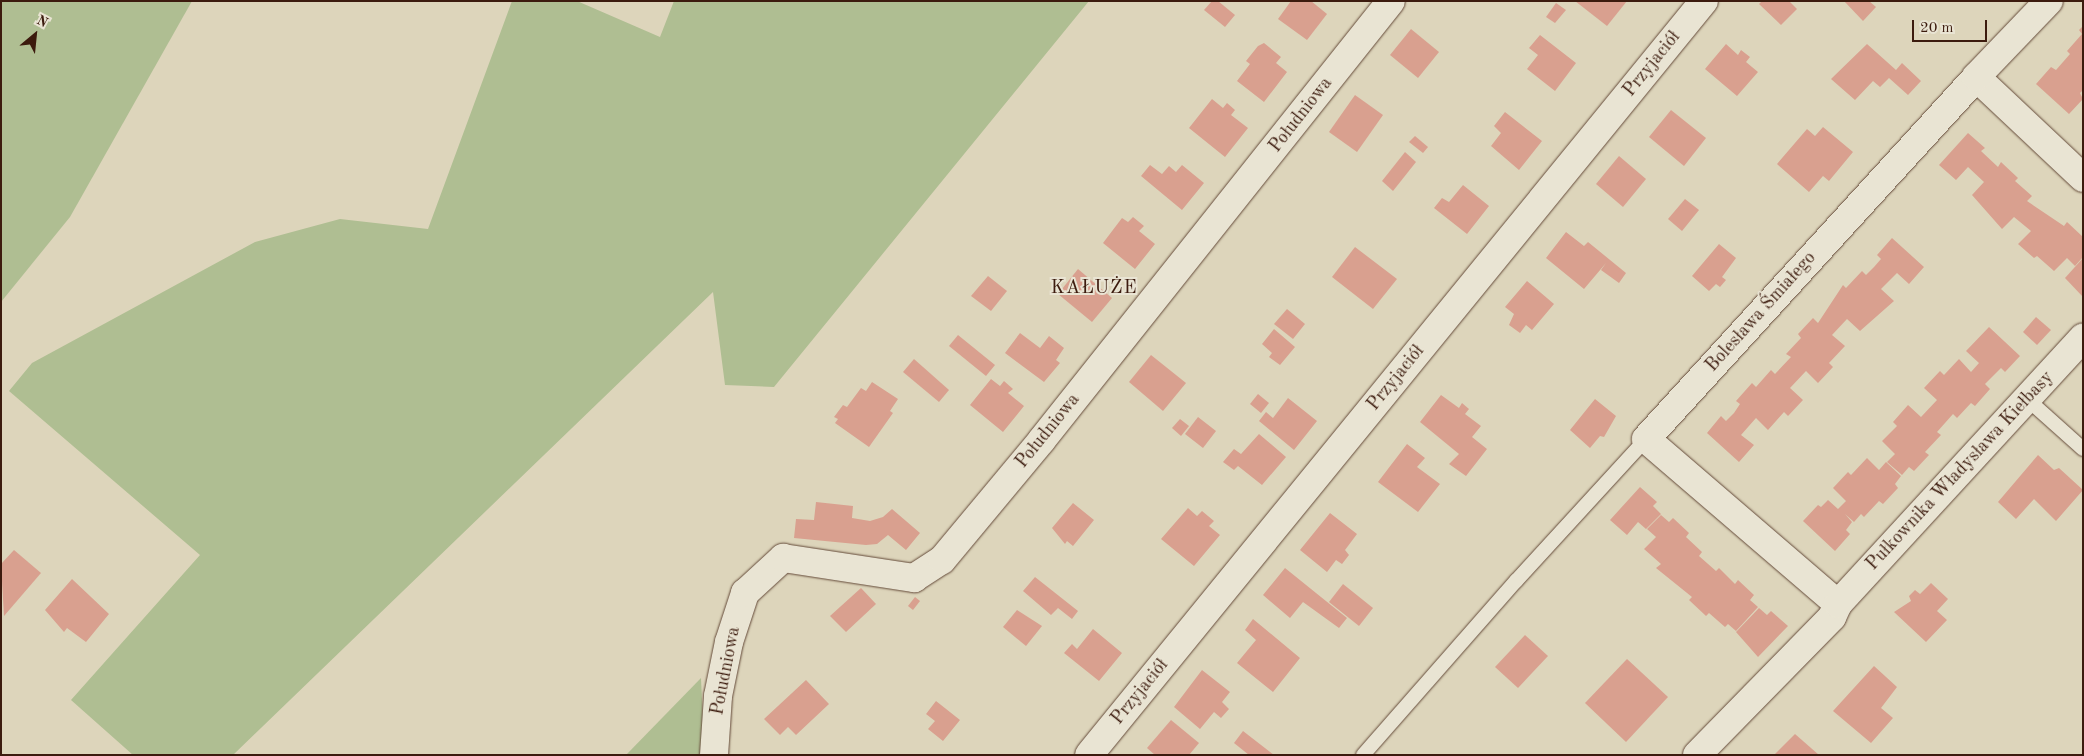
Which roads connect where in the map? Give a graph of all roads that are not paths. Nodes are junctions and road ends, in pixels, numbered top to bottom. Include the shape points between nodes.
1 (1391, 1) edge
2 (1704, 1) edge
3 (2049, 1) edge
4 (1976, 77) junction
5 (2083, 178) edge
6 (2083, 338) edge
7 (2027, 399) junction
8 (1646, 439) junction
9 (2083, 449) edge
10 (1838, 604) junction
11 (714, 755) edge
12 (1089, 755) edge
13 (1364, 755) edge
14 (1697, 755) edge

1 - 11 street, Południowa via 1041,441 942,560 914,578 783,558 745,593 729,642 718,696
2 - 12 street, Przyjaciół
3 - 4 street, Bolesława Śmiałego
4 - 5 street
4 - 8 street, Bolesława Śmiałego
6 - 7 street, Pułkownika Władysława Kiełbasy
7 - 9 lane
7 - 10 street, Pułkownika Władysława Kiełbasy
8 - 10 street
8 - 13 lane
10 - 14 street, Pułkownika Władysława Kiełbasy via 1832,617

